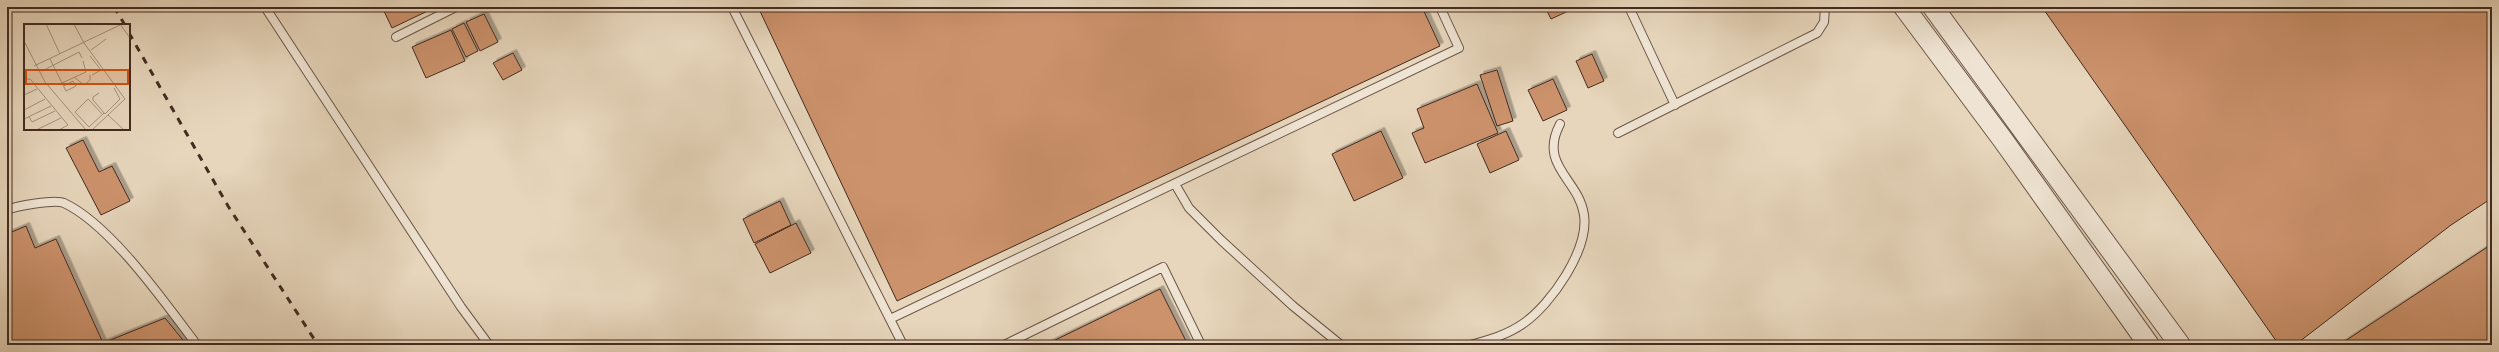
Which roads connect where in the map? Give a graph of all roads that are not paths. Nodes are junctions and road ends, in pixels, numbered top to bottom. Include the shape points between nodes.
1 (265, 7) edge
2 (456, 7) edge
3 (732, 7) edge
4 (1440, 7) edge
5 (1629, 7) edge
6 (1826, 7) edge
7 (1904, 7) edge
8 (1933, 7) edge
9 (396, 37) dead end
10 (1675, 104) junction
11 (1560, 124) dead end
12 (2019, 127) junction
13 (1618, 133) dead end
14 (2002, 140) junction
15 (1175, 184) junction
16 (7, 210) edge
17 (890, 320) junction
18 (197, 345) edge
19 (489, 345) edge
20 (903, 345) edge
21 (1004, 345) edge
22 (1201, 345) edge
23 (1341, 345) edge
24 (1470, 345) edge
25 (2149, 345) edge
26 (2180, 345) edge

1 - 19 lane via 461,307
2 - 9 lane
3 - 17 lane
4 - 15 lane via 1459,48
5 - 10 lane
6 - 10 lane via 1824,22 1817,33
7 - 14 street
8 - 12 street
10 - 13 lane
11 - 24 lane via 1554,136 1553,150 1559,168 1582,205 1585,225 1579,251 1543,307 1534,316 1500,337
12 - 14 street
12 - 26 street
14 - 25 street
15 - 17 lane
15 - 23 lane via 1189,208 1221,240 1293,306
16 - 18 lane via 15,206 63,202 101,228
17 - 20 lane
21 - 22 lane via 1163,267

